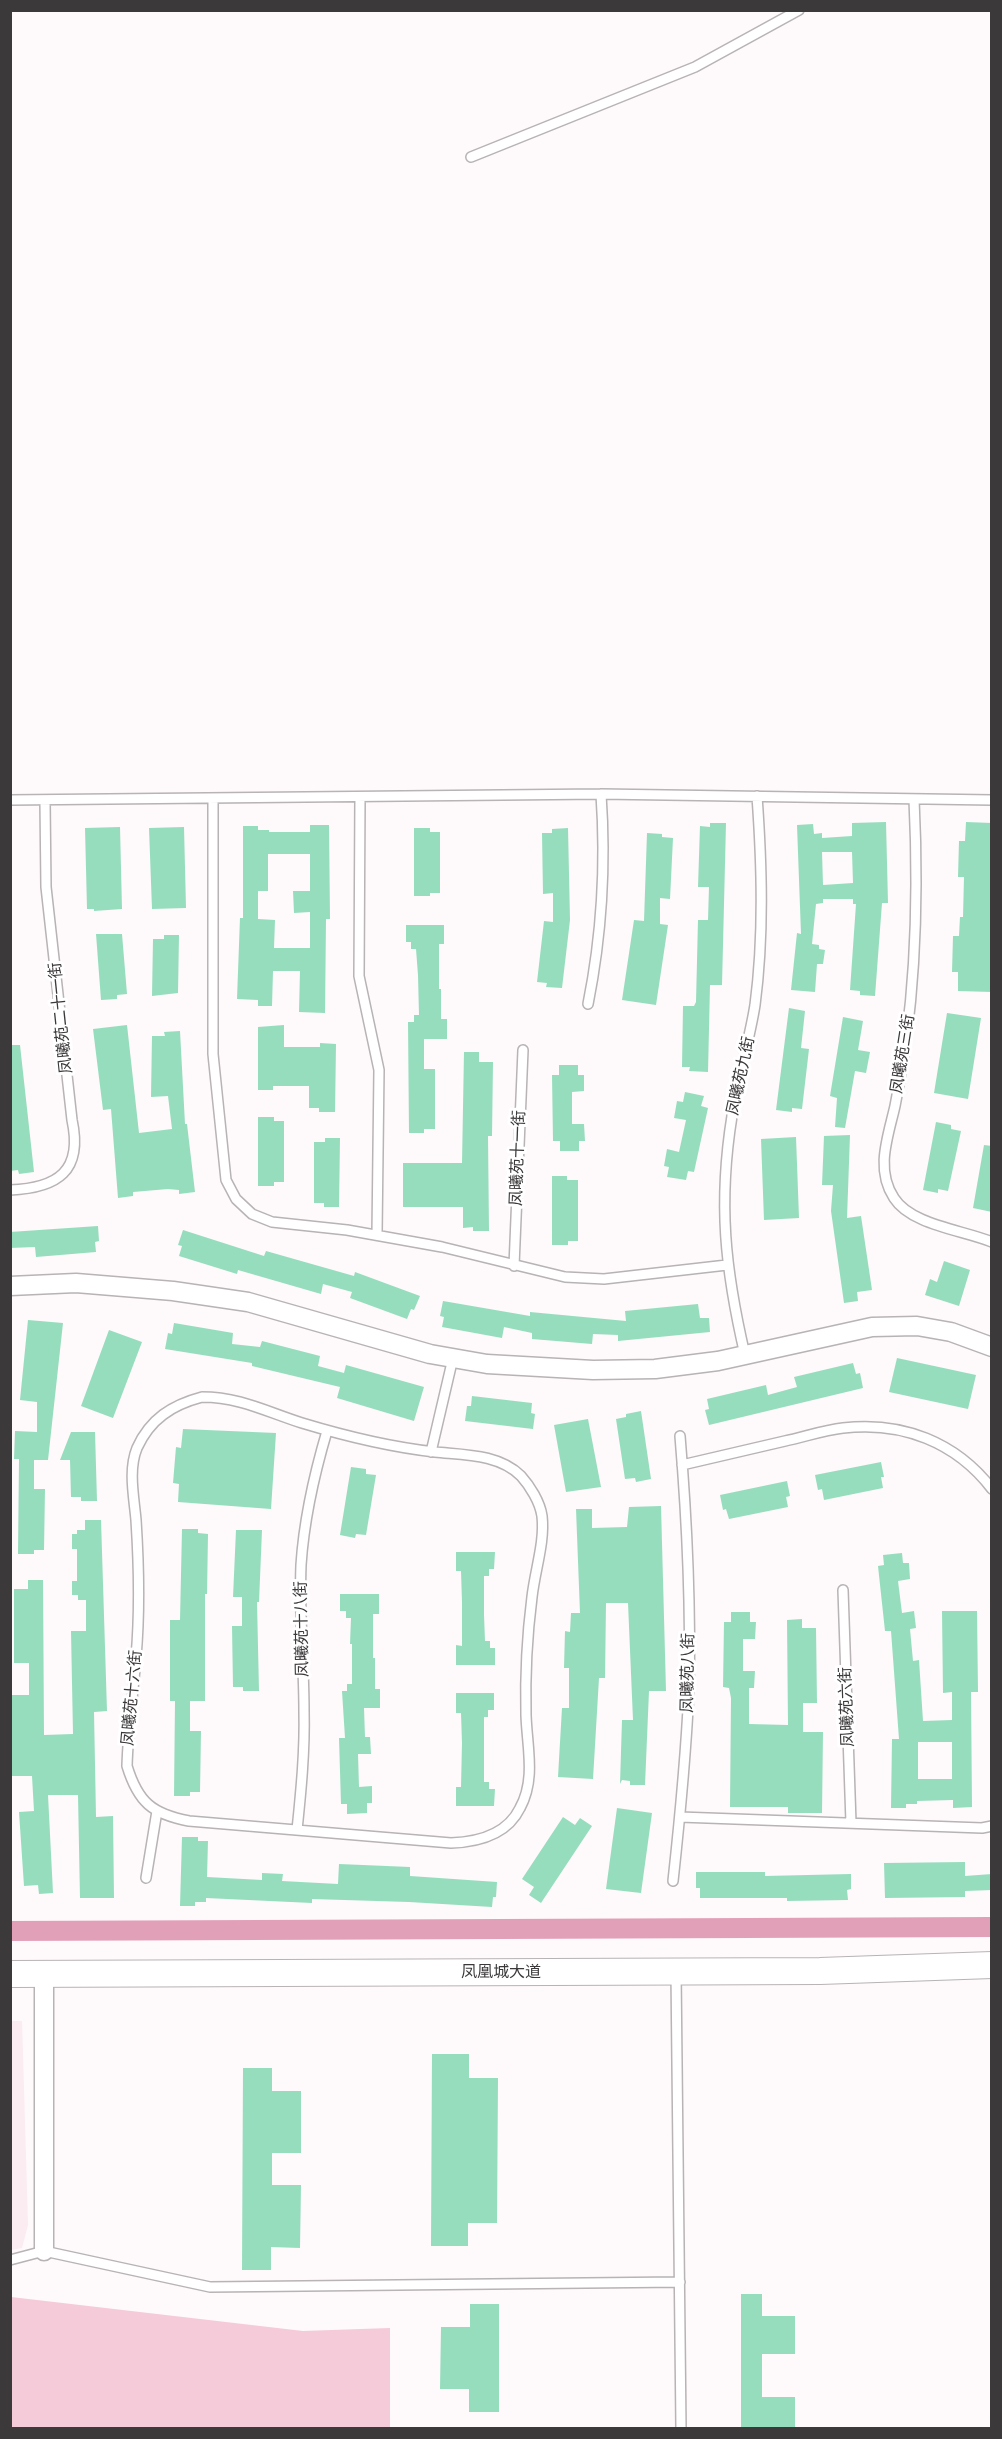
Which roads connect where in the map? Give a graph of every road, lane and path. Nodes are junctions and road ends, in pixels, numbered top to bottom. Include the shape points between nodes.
1 (798, 10) edge
2 (471, 157) dead end
3 (601, 794) junction
4 (757, 796) junction
5 (360, 798) junction
6 (213, 799) junction
7 (914, 799) junction
8 (10, 800) edge
9 (992, 800) edge
10 (45, 802) junction
11 (588, 1004) dead end
12 (523, 1050) dead end
13 (10, 1190) edge
14 (377, 1234) junction
15 (992, 1242) edge
16 (727, 1265) junction
17 (514, 1266) junction
18 (10, 1286) edge
19 (992, 1347) edge
20 (745, 1355) junction
21 (453, 1358) junction
22 (327, 1431) junction
23 (680, 1436) dead end
24 (430, 1452) junction
25 (682, 1465) junction
26 (992, 1490) edge
27 (843, 1590) dead end
28 (157, 1811) junction
29 (680, 1817) junction
30 (851, 1823) junction
31 (992, 1826) edge
32 (297, 1830) junction
33 (146, 1878) dead end
34 (673, 1881) dead end
35 (992, 1965) edge
36 (676, 1971) junction
37 (44, 1973) junction
38 (10, 1974) edge
39 (44, 2251) junction
40 (10, 2260) edge
41 (680, 2282) junction
42 (681, 2428) edge

1 - 2 lane via 695,67
3 - 4 lane
3 - 5 lane
3 - 11 lane via 603,899
4 - 7 lane
4 - 16 lane, 凤曦苑九街 via 760,952 753,1014 724,1174
5 - 6 lane
5 - 14 lane via 359,976 379,1070
6 - 10 lane
6 - 14 lane via 213,1054 226,1180 236,1199 252,1214 272,1222
7 - 9 lane
7 - 15 lane, 凤曦苑三街 via 915,948 904,1053 884,1156 885,1179 894,1200 912,1215
8 - 10 lane
10 - 13 lane, 凤曦苑二十一街 via 46,887 76,1140 73,1159 62,1176 45,1186
12 - 17 lane, 凤曦苑十一街
14 - 17 lane
16 - 17 lane via 604,1279 565,1277
16 - 20 lane, 凤曦苑九街
18 - 21 street via 76,1284 173,1291 248,1302
19 - 20 street via 951,1332 917,1326 872,1327
20 - 21 street via 655,1369 593,1370 487,1364
21 - 24 lane
22 - 24 lane, 凤曦苑十六街
22 - 28 lane, 凤曦苑十六街 via 224,1397 202,1397 181,1402 162,1414 146,1431 136,1450 132,1473 138,1609 127,1767 134,1788 147,1806
22 - 32 lane, 凤曦苑十八街 via 312,1485 301,1564 304,1713
23 - 25 lane, 凤曦苑八街
24 - 32 lane, 凤曦苑十六街 via 481,1456 502,1463 520,1476 533,1493 541,1514 543,1536 528,1636 527,1793 506,1826 490,1837 471,1842
25 - 26 lane via 842,1428 879,1426 916,1433 950,1449 979,1473
25 - 29 lane, 凤曦苑八街 via 690,1626
27 - 30 lane, 凤曦苑六街
28 - 32 lane, 凤曦苑十六街 via 189,1821
28 - 33 lane
29 - 30 lane
29 - 34 lane, 凤曦苑八街
30 - 31 lane
35 - 36 main road, 凤凰城大道
36 - 37 main road, 凤凰城大道
36 - 41 lane
37 - 38 main road, 凤凰城大道
37 - 39 street
39 - 40 lane
39 - 41 lane via 210,2287
41 - 42 lane

